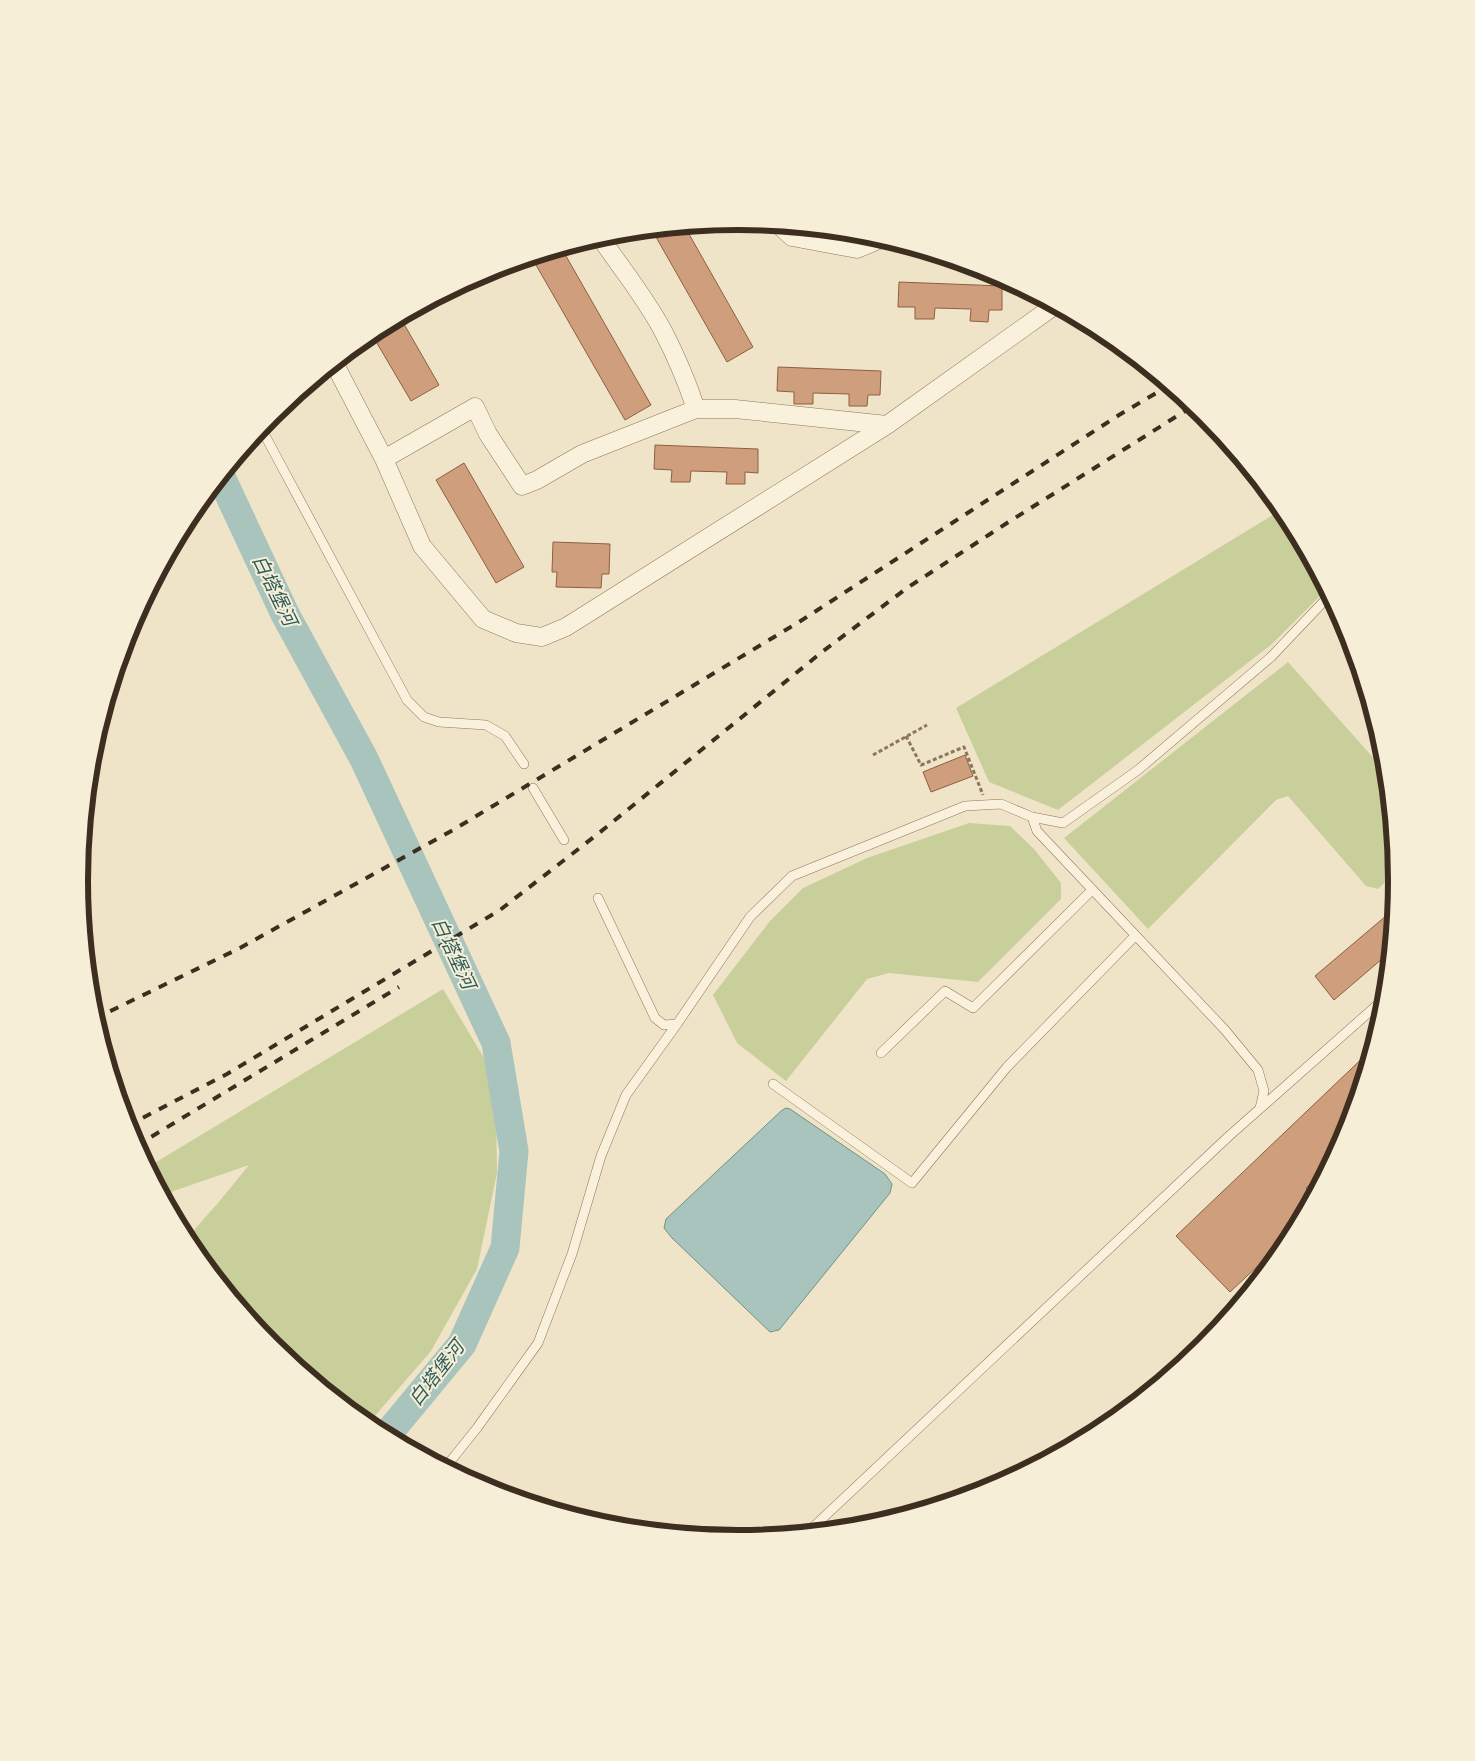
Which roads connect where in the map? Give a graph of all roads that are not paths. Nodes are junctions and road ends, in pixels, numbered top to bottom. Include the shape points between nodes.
1 (787, 233) edge
2 (605, 244) edge
3 (869, 244) edge
4 (1048, 310) edge
5 (337, 369) edge
6 (696, 409) junction
7 (887, 425) junction
8 (265, 435) edge
9 (384, 459) junction
10 (1324, 601) edge
11 (524, 764) dead end
12 (534, 788) dead end
13 (1032, 818) junction
14 (564, 840) dead end
15 (1092, 890) junction
16 (598, 898) dead end
17 (1135, 936) junction
18 (1375, 1007) edge
19 (677, 1024) junction
20 (881, 1053) dead end
21 (773, 1084) dead end
22 (1260, 1108) junction
23 (449, 1463) edge
24 (815, 1526) edge

1 - 3 street via 792,237 857,249
2 - 6 street via 663,331
4 - 7 street
5 - 9 street
6 - 7 street via 735,409
6 - 9 street via 582,454 522,486 488,434 475,407
7 - 9 street via 566,627 542,637 516,634 483,619 422,546
8 - 11 lane via 407,700 424,717 439,722 486,725 505,736
10 - 13 lane via 1271,657 1138,770 1063,823
12 - 14 lane
13 - 15 lane via 1037,831
13 - 19 lane via 1001,804 965,806 792,876 750,916
15 - 17 lane
15 - 20 lane via 973,1008 945,991
16 - 19 lane via 655,1018 664,1025
17 - 21 lane via 1007,1067 912,1182
17 - 22 lane via 1225,1030 1258,1070 1264,1091
18 - 22 lane
19 - 23 lane via 626,1095 601,1156 572,1254 538,1343
22 - 24 lane

